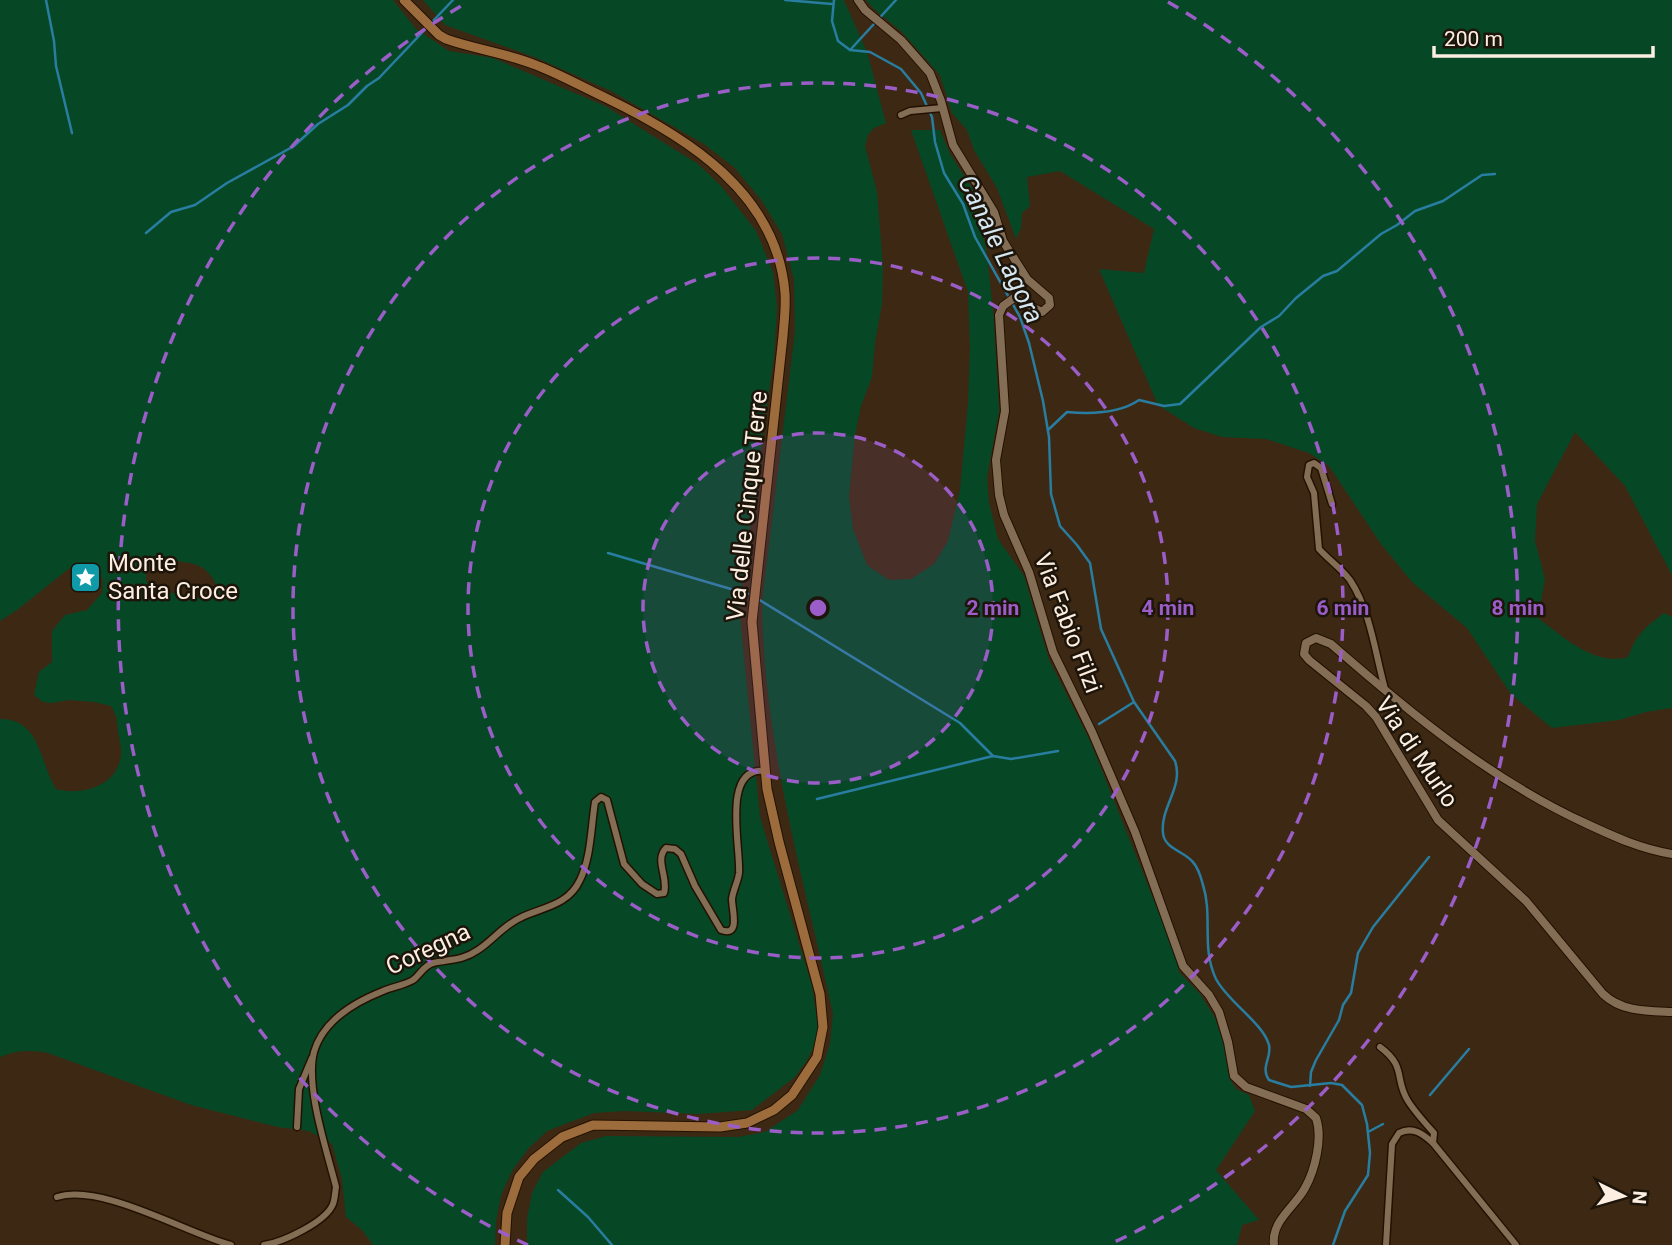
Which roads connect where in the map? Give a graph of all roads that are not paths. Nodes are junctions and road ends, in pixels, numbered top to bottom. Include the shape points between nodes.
1 (404, 0) edge
2 (858, 0) edge
3 (938, 108) junction
4 (901, 115) dead end
5 (1332, 504) dead end
6 (1385, 691) junction
7 (764, 771) junction
8 (1672, 854) edge
9 (1672, 1012) edge
10 (1380, 1047) dead end
11 (314, 1053) junction
12 (297, 1127) dead end
13 (1433, 1143) junction
14 (57, 1197) dead end
15 (231, 1245) edge
16 (264, 1245) edge
17 (505, 1245) edge
18 (1274, 1245) edge
19 (1386, 1245) edge
20 (1516, 1245) edge

1 - 7 main road, Via delle Cinque Terre via 446,39 534,64 681,139 741,189 765,226 781,271 785,312 752,622
2 - 3 street, Via Fabio Filzi via 926,68 933,79
3 - 4 street
3 - 18 street, Via Fabio Filzi via 953,145 994,212 1003,241 1027,279 1049,298 1050,305 1040,312 1014,298 1000,310 1005,411 996,460 1004,515 1029,572 1053,652 1135,832 1183,966 1219,1012 1234,1076 1246,1087 1306,1110 1318,1123 1311,1174 1277,1224
5 - 6 street via 1321,468 1309,465 1319,549 1351,582 1372,629
6 - 8 street, Via di Murlo via 1440,735 1553,809 1632,845
6 - 9 street, Via di Murlo via 1325,641 1306,643 1308,660 1376,717 1438,820 1526,901 1602,994 1628,1009
7 - 11 street, Coregna via 749,773 737,799 739,876 732,897 732,930 720,930 675,849 662,852 664,893 657,894 642,884 624,864 607,800 599,797 585,864 572,892 557,905 516,919 466,957 432,963 412,980 355,1005 321,1035
7 - 17 main road, Via delle Cinque Terre via 820,994 823,1027 817,1057 782,1105 747,1123 720,1127 593,1125 562,1137 534,1158 519,1177 507,1213
10 - 13 street via 1398,1065 1408,1100 1434,1133
11 - 12 street via 299,1089
11 - 16 street, Coregna via 312,1082 336,1187 334,1203 322,1219
13 - 19 street via 1412,1130 1399,1133 1392,1144
13 - 20 street
14 - 15 street via 100,1198

